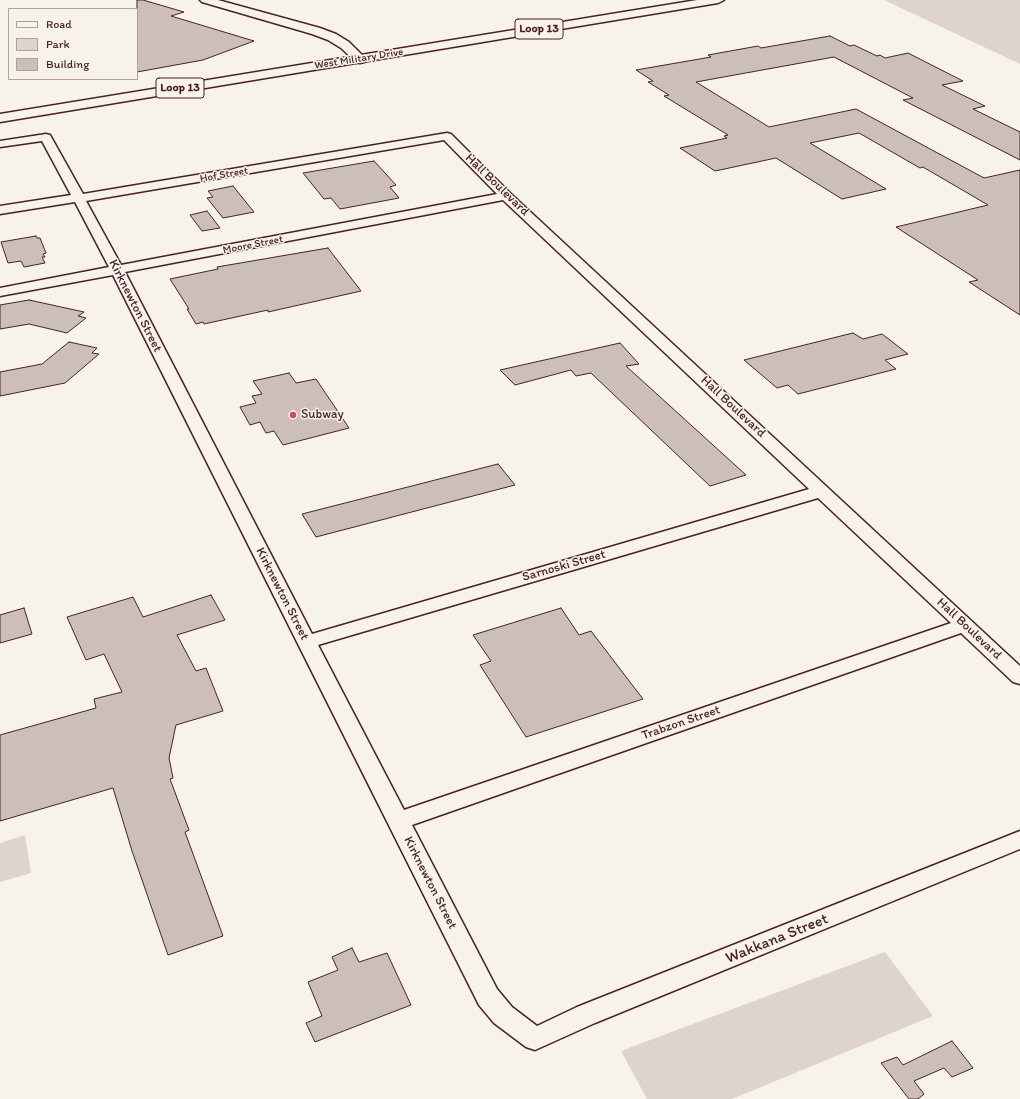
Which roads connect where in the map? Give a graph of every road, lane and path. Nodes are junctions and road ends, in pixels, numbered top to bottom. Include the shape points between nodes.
1 (206, 0) edge
2 (718, 0) edge
3 (360, 59) junction
4 (0, 118) edge
5 (447, 136) joint
6 (0, 144) edge
7 (506, 196) junction
8 (78, 198) junction
9 (0, 210) edge
10 (118, 271) junction
11 (0, 292) edge
12 (822, 491) junction
13 (965, 625) junction
14 (307, 642) junction
15 (1020, 677) edge
16 (398, 821) junction
17 (1020, 840) edge
18 (535, 1039) joint

1 - 3 main road via 332,37
2 - 3 main road, West Military Drive / Loop 13
3 - 4 main road, West Military Drive / Loop 13
5 - 7 street, Hall Boulevard
5 - 8 street, Hof Street
6 - 8 street, Kirknewton Street via 46,137
7 - 10 street, Moore Street
7 - 12 street, Hall Boulevard
8 - 9 street, Hof Street
8 - 10 street, Kirknewton Street
10 - 11 street, Moore Street
10 - 14 street, Kirknewton Street
12 - 13 street, Hall Boulevard
12 - 14 street, Sarnoski Street
13 - 15 street, Hall Boulevard
13 - 16 street, Trabzon Street
14 - 16 street, Kirknewton Street
16 - 18 street, Kirknewton Street via 488,997 502,1015
17 - 18 street, Wakkana Street via 590,1014

